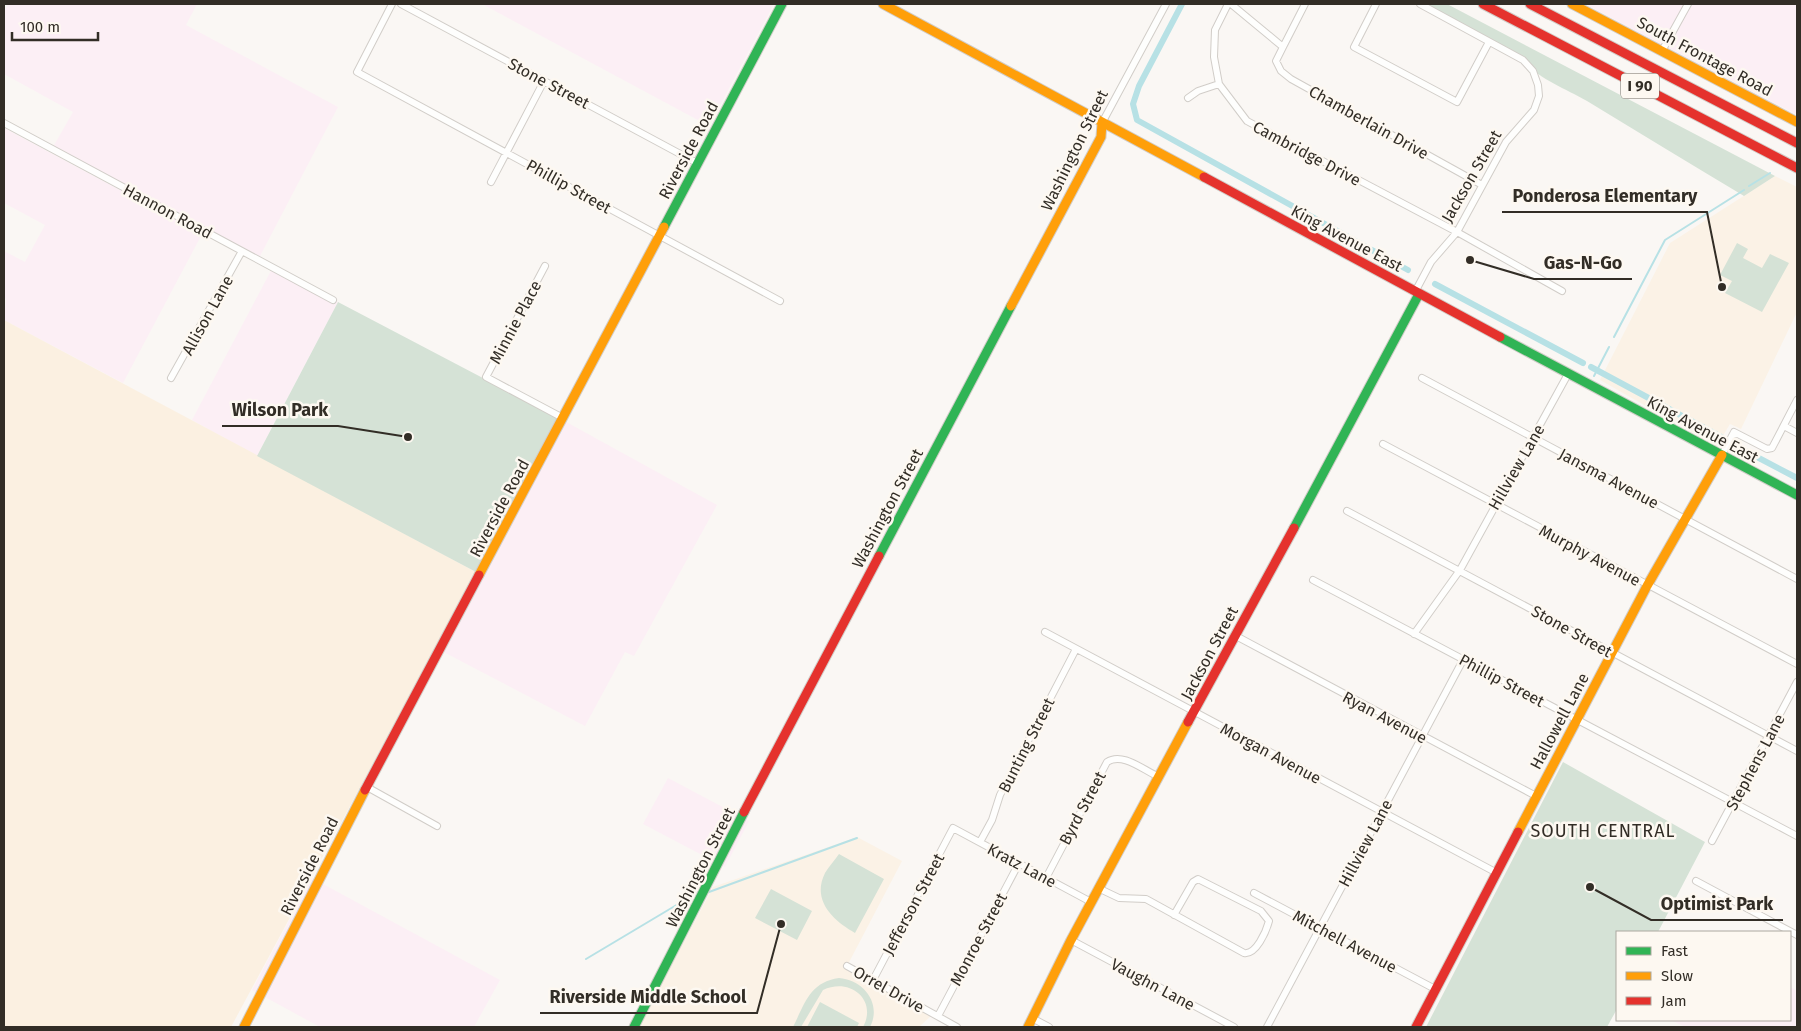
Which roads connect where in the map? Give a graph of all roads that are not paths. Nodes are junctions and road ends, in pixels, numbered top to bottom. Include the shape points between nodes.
1 (392, 4) edge
2 (401, 4) edge
3 (782, 4) edge
4 (883, 4) edge
5 (1166, 4) edge
6 (1230, 4) edge
7 (1305, 4) edge
8 (1376, 4) edge
9 (1420, 4) edge
10 (1483, 4) edge
11 (1530, 4) edge
12 (1572, 4) edge
13 (1688, 4) edge
14 (1489, 42) junction
15 (1283, 47) junction
16 (1662, 51) junction
17 (544, 81) junction
18 (1219, 84) junction
19 (1188, 98) dead end
20 (1797, 122) edge
21 (4, 123) edge
22 (1102, 123) junction
23 (1797, 143) edge
24 (506, 152) junction
25 (697, 163) junction
26 (1797, 168) edge
27 (491, 182) dead end
28 (1482, 185) junction
29 (1457, 232) junction
30 (659, 236) junction
31 (242, 251) junction
32 (545, 266) dead end
33 (1562, 291) dead end
34 (1417, 293) junction
35 (333, 300) dead end
36 (780, 301) dead end
37 (1568, 374) junction
38 (171, 378) dead end
39 (1422, 378) dead end
40 (1797, 400) edge
41 (563, 418) junction
42 (1784, 426) junction
43 (1797, 433) edge
44 (1534, 438) junction
45 (1383, 444) dead end
46 (1722, 455) junction
47 (1797, 494) edge
48 (1495, 504) junction
49 (1347, 511) dead end
50 (1685, 519) junction
51 (1460, 570) junction
52 (1797, 578) edge
53 (1313, 580) dead end
54 (1647, 586) junction
55 (1045, 632) dead end
56 (1414, 634) junction
57 (1236, 636) junction
58 (1076, 649) junction
59 (1613, 654) junction
60 (1463, 660) junction
61 (1797, 664) edge
62 (1797, 682) edge
63 (1194, 712) junction
64 (1576, 720) junction
65 (1422, 736) junction
66 (1768, 736) junction
67 (1797, 751) edge
68 (1157, 776) junction
69 (367, 787) junction
70 (1536, 796) junction
71 (1734, 802) junction
72 (1381, 811) junction
73 (437, 826) dead end
74 (953, 828) joint
75 (1797, 836) edge
76 (1712, 841) dead end
77 (980, 842) junction
78 (1018, 863) junction
79 (1497, 873) junction
80 (1046, 878) junction
81 (1696, 881) dead end
82 (1098, 888) junction
83 (1254, 893) dead end
84 (1091, 902) junction
85 (1174, 915) junction
86 (1320, 927) junction
87 (1797, 934) edge
88 (1071, 940) junction
89 (846, 966) dead end
90 (873, 980) junction
91 (1435, 989) junction
92 (938, 1016) junction
93 (1032, 1018) junction
94 (244, 1027) edge
95 (634, 1027) edge
96 (957, 1027) edge
97 (1028, 1027) edge
98 (1049, 1027) edge
99 (1234, 1027) edge
100 (1267, 1027) edge
101 (1416, 1027) edge

1 - 24 street, Phillip Street via 357,72
2 - 17 street, Stone Street
3 - 25 main road, Riverside Road
4 - 22 main road, King Avenue East
5 - 22 street, Washington Street
6 - 15 street
6 - 18 street, Cambridge Drive via 1215,30 1214,56
7 - 15 street, Chamberlain Drive
8 - 14 street via 1354,47 1457,102
9 - 14 street
10 - 26 main road, I 90
11 - 23 main road, I 90
12 - 16 main road, South Frontage Road
13 - 16 street
14 - 28 street, Jackson Street via 1524,60 1533,71 1538,96 1534,110 1506,142
15 - 28 street, Chamberlain Drive via 1276,61 1281,71 1291,79
16 - 20 main road, South Frontage Road
17 - 24 street
17 - 25 street, Stone Street
18 - 19 street
18 - 29 street, Cambridge Drive via 1245,124
21 - 31 street, Hannon Road
22 - 34 main road, King Avenue East
22 - 95 main road, Washington Street via 1101,137 784,735
24 - 27 street
24 - 30 street, Phillip Street
25 - 30 main road, Riverside Road
28 - 29 street, Jackson Street
29 - 33 street, Cambridge Drive
29 - 34 street, Jackson Street via 1431,262
30 - 36 street, Phillip Street
30 - 41 main road, Riverside Road
31 - 35 street, Hannon Road
31 - 38 street, Allison Lane
32 - 41 street, Minnie Place via 486,377
34 - 37 main road, King Avenue East
34 - 57 main road, Jackson Street
37 - 44 street, Hillview Lane
37 - 46 main road, King Avenue East
39 - 44 street, Jansma Avenue
40 - 42 street
41 - 69 main road, Riverside Road
42 - 43 street
42 - 46 street, Hallowell Lane via 1772,448 1767,449 1734,432
44 - 48 street, Hillview Lane
44 - 50 street, Jansma Avenue
45 - 48 street, Murphy Avenue
46 - 47 main road, King Avenue East
46 - 50 main road, Hallowell Lane
48 - 51 street, Hillview Lane
48 - 54 street, Murphy Avenue
49 - 51 street, Stone Street
50 - 52 street, Jansma Avenue
50 - 54 main road, Hallowell Lane
51 - 56 street, Hillview Lane
51 - 59 street, Stone Street
53 - 56 street, Phillip Street
54 - 59 main road, Hallowell Lane
54 - 61 street, Murphy Avenue
55 - 58 street, Morgan Avenue
56 - 60 street, Phillip Street
57 - 63 main road, Jackson Street
57 - 65 street, Ryan Avenue
58 - 63 street, Morgan Avenue
58 - 77 street, Bunting Street via 1000,795
59 - 64 main road, Hallowell Lane
59 - 66 street, Stone Street
60 - 64 street, Phillip Street
60 - 65 street, Hillview Lane
62 - 66 street, Stephens Lane
63 - 68 main road, Jackson Street
63 - 72 street, Morgan Avenue
64 - 70 main road, Hallowell Lane
64 - 71 street, Phillip Street
65 - 70 street, Ryan Avenue
65 - 72 street, Hillview Lane
66 - 67 street, Stone Street
66 - 71 street, Stephens Lane
68 - 80 street, Byrd Street via 1122,758 1107,762
68 - 82 main road, Jackson Street
69 - 73 street
69 - 94 main road, Riverside Road
70 - 79 main road, Hallowell Lane
71 - 75 street, Phillip Street
71 - 76 street, Stephens Lane
72 - 79 street, Morgan Avenue
72 - 86 street, Hillview Lane
74 - 77 street, Kratz Lane
74 - 90 street, Jefferson Street
77 - 78 street, Kratz Lane
78 - 80 street, Kratz Lane
78 - 92 street, Monroe Street
79 - 91 main road, Hallowell Lane
80 - 84 street, Kratz Lane
81 - 87 street
82 - 84 main road, Jackson Street
82 - 85 street via 1120,898 1140,897
83 - 86 street, Mitchell Avenue
84 - 88 main road, Jackson Street
85 - 85 street via 1248,954 1254,951 1269,921 1261,911 1198,879
86 - 91 street, Mitchell Avenue
86 - 100 street, Hillview Lane
88 - 93 main road, Jackson Street
88 - 99 street, Vaughn Lane
89 - 90 street, Orrel Drive
90 - 92 street, Orrel Drive
91 - 101 main road, Hallowell Lane
92 - 96 street, Orrel Drive
93 - 97 main road, Jackson Street
93 - 98 street

